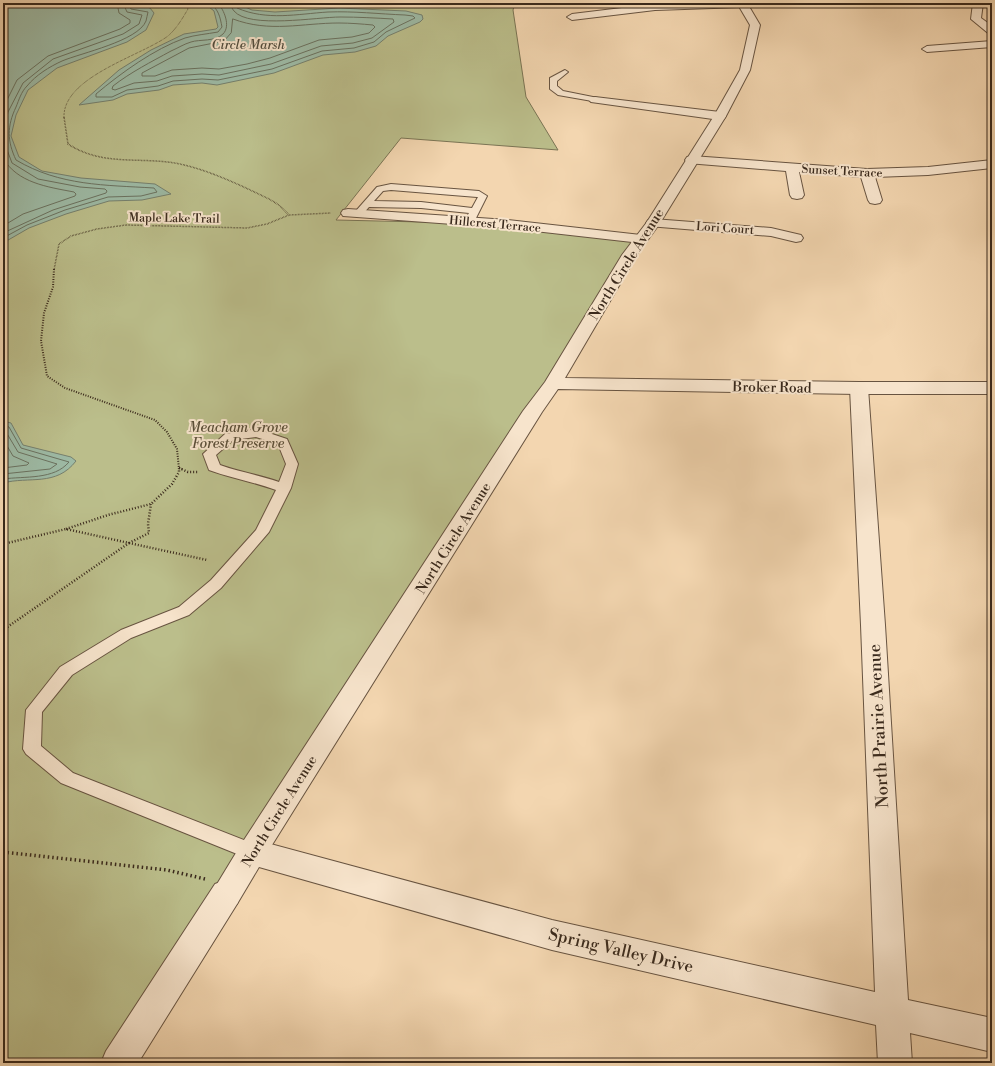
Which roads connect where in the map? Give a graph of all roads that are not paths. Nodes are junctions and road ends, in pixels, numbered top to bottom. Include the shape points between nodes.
1 (743, 3) edge
2 (978, 3) edge
3 (572, 18) dead end
4 (992, 31) edge
5 (992, 44) edge
6 (927, 49) dead end
7 (565, 72) dead end
8 (595, 100) joint
9 (720, 116) junction
10 (692, 160) junction
11 (992, 164) edge
12 (792, 168) junction
13 (867, 173) junction
14 (797, 195) dead end
15 (875, 200) dead end
16 (358, 210) joint
17 (472, 216) junction
18 (653, 222) junction
19 (796, 238) dead end
20 (641, 239) junction
21 (553, 383) junction
22 (859, 388) junction
23 (992, 388) edge
24 (284, 488) junction
25 (252, 852) junction
26 (893, 1013) junction
27 (992, 1035) edge
28 (118, 1063) edge
29 (895, 1063) edge

1 - 3 street via 655,7
1 - 9 street, North Circle Avenue via 755,25 745,70
2 - 4 street via 976,19
5 - 6 street
7 - 8 lane via 553,80 553,87 561,93
8 - 9 street
9 - 10 street, North Circle Avenue
10 - 12 street, Sunset Terrace
10 - 18 street, North Circle Avenue
11 - 13 street, Sunset Terrace via 928,171
12 - 13 street, Sunset Terrace
12 - 14 street
13 - 15 street
16 - 17 street, Hillcrest Terrace
16 - 17 lane via 380,189 392,187 479,194 483,196
17 - 20 street, Hillcrest Terrace
18 - 19 street, Lori Court via 771,232
18 - 20 street, North Circle Avenue
20 - 21 street, North Circle Avenue
21 - 22 street, Broker Road
21 - 25 street, North Circle Avenue
22 - 23 street, Broker Road
22 - 26 street, North Prairie Avenue
24 - 24 lane via 292,464 283,442 257,433 229,437 209,454 214,466 235,475
24 - 25 lane via 262,532 216,584 184,611 126,634 66,671 34,710 32,749 67,778
25 - 26 street, Spring Valley Drive via 552,935
25 - 28 street, North Circle Avenue via 218,888
26 - 27 street, Spring Valley Drive
26 - 29 street, North Prairie Avenue

